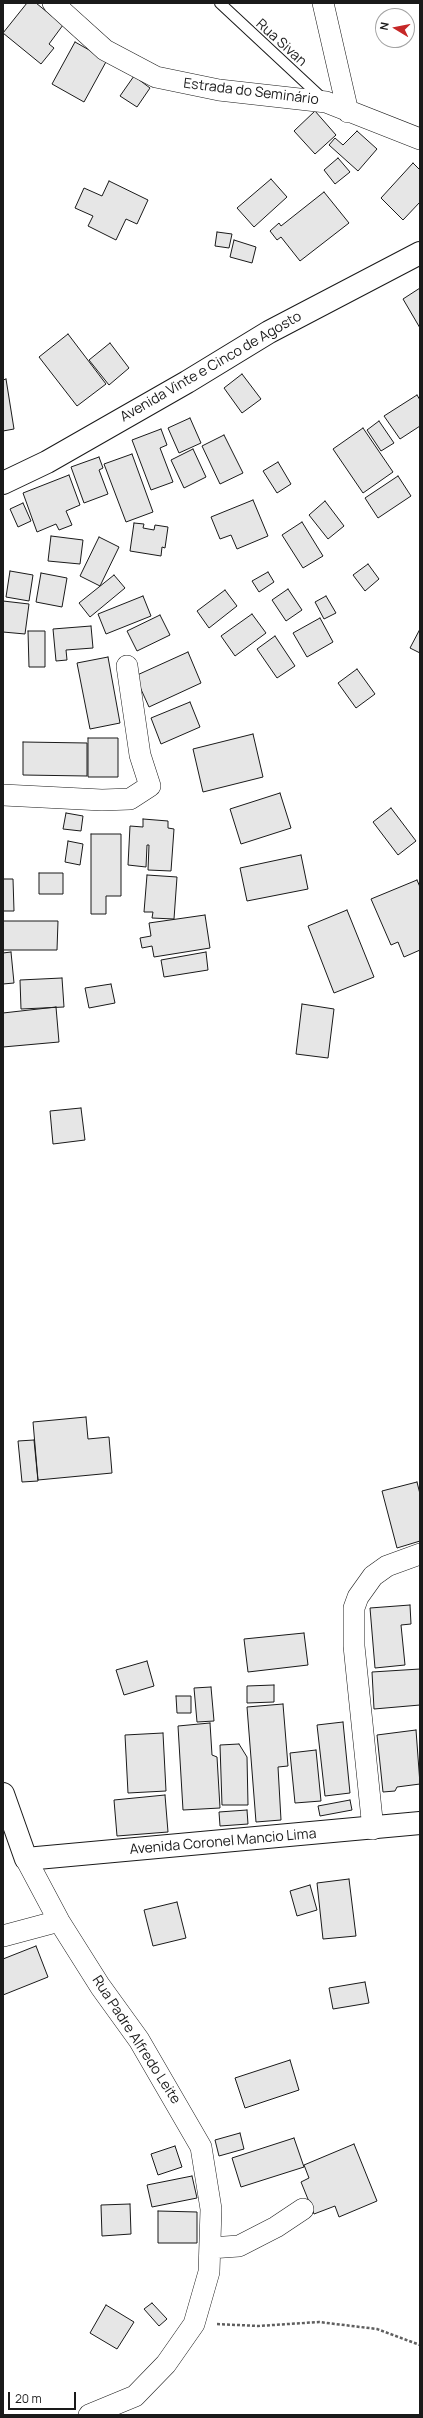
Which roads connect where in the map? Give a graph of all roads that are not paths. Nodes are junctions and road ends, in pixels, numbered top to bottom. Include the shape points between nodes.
1 (53, 3) edge
2 (220, 3) edge
3 (323, 3) edge
4 (326, 102) junction
5 (348, 112) junction
6 (420, 139) edge
7 (420, 253) edge
8 (3, 483) edge
9 (127, 666) dead end
10 (3, 795) edge
11 (420, 1554) edge
12 (3, 1794) edge
13 (420, 1823) edge
14 (373, 1829) junction
15 (26, 1859) junction
16 (59, 1921) junction
17 (3, 1936) edge
18 (304, 2209) dead end
19 (210, 2248) junction
20 (89, 2415) edge

1 - 4 street, Estrada do Seminário via 106,50 156,77 219,90
2 - 4 lane, Rua Sivan
3 - 5 street
4 - 5 street, Estrada do Seminário
5 - 6 street, Estrada do Seminário
7 - 8 main road, Avenida Vinte e Cinco de Agosto via 269,332 47,462
9 - 10 street via 140,755 150,786 130,799
11 - 14 street via 387,1566 373,1576 358,1597 354,1608 354,1646
12 - 15 main road, Rua Padre Alfredo Leite
13 - 14 main road, Avenida Coronel Mancio Lima
14 - 15 main road, Avenida Coronel Mancio Lima
15 - 16 street, Rua Padre Alfredo Leite
16 - 17 street
16 - 19 street, Rua Padre Alfredo Leite via 100,1986 140,2040 201,2147 211,2209
18 - 19 street via 239,2246
19 - 20 street, Rua Padre Alfredo Leite via 208,2272 194,2324 166,2364 135,2396

